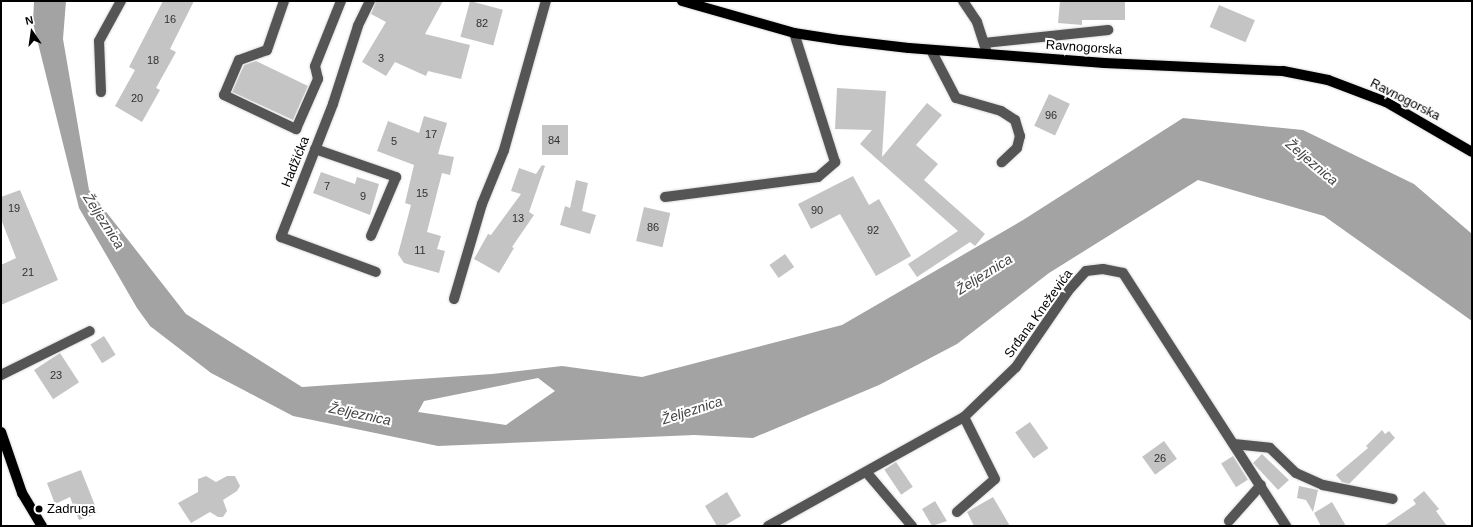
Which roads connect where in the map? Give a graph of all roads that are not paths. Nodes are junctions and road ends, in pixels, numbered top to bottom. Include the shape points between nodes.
1 (121, 1) edge
2 (284, 1) edge
3 (341, 1) edge
4 (370, 1) edge
5 (546, 1) edge
6 (682, 1) edge
7 (962, 1) edge
8 (1108, 30) dead end
9 (794, 33) junction
10 (984, 43) junction
11 (931, 50) junction
12 (987, 54) junction
13 (102, 92) dead end
14 (315, 149) junction
15 (1472, 152) edge
16 (1002, 162) dead end
17 (665, 197) dead end
18 (371, 236) dead end
19 (376, 272) dead end
20 (454, 299) dead end
21 (90, 331) dead end
22 (1, 374) edge
23 (964, 417) junction
24 (1, 432) edge
25 (1234, 444) junction
26 (867, 472) junction
27 (1261, 485) junction
28 (1393, 499) dead end
29 (957, 512) dead end
30 (1229, 520) dead end
31 (42, 526) edge
32 (768, 526) edge
33 (912, 526) edge
34 (1286, 526) edge

1 - 13 street via 98,41
2 - 3 street via 267,50 239,60 224,94 296,129 318,79 315,66
4 - 14 street, Hadžićka via 358,26 333,104
5 - 20 street via 506,143 482,204
6 - 9 main road, Ravnogorska
7 - 10 street via 977,22
8 - 10 street
9 - 11 main road, Ravnogorska
9 - 17 street via 835,162 818,177
10 - 12 street
11 - 12 main road, Ravnogorska
11 - 16 street via 956,98 1001,111 1015,120 1020,136 1017,148
12 - 15 main road, Ravnogorska via 1104,63 1283,71 1328,80 1386,102
14 - 18 street via 396,177
14 - 19 street, Hadžićka via 281,237
21 - 22 street
23 - 25 street, Srđana Kneževića via 1016,367 1068,291 1086,271 1103,269 1123,273
23 - 26 street, Srđana Kneževića
23 - 29 street via 995,479
24 - 31 main road via 22,493
25 - 27 street, Srđana Kneževića
25 - 28 street via 1270,448 1296,473 1324,485
26 - 32 street, Srđana Kneževića
26 - 33 street
27 - 30 street
27 - 34 street, Srđana Kneževića

